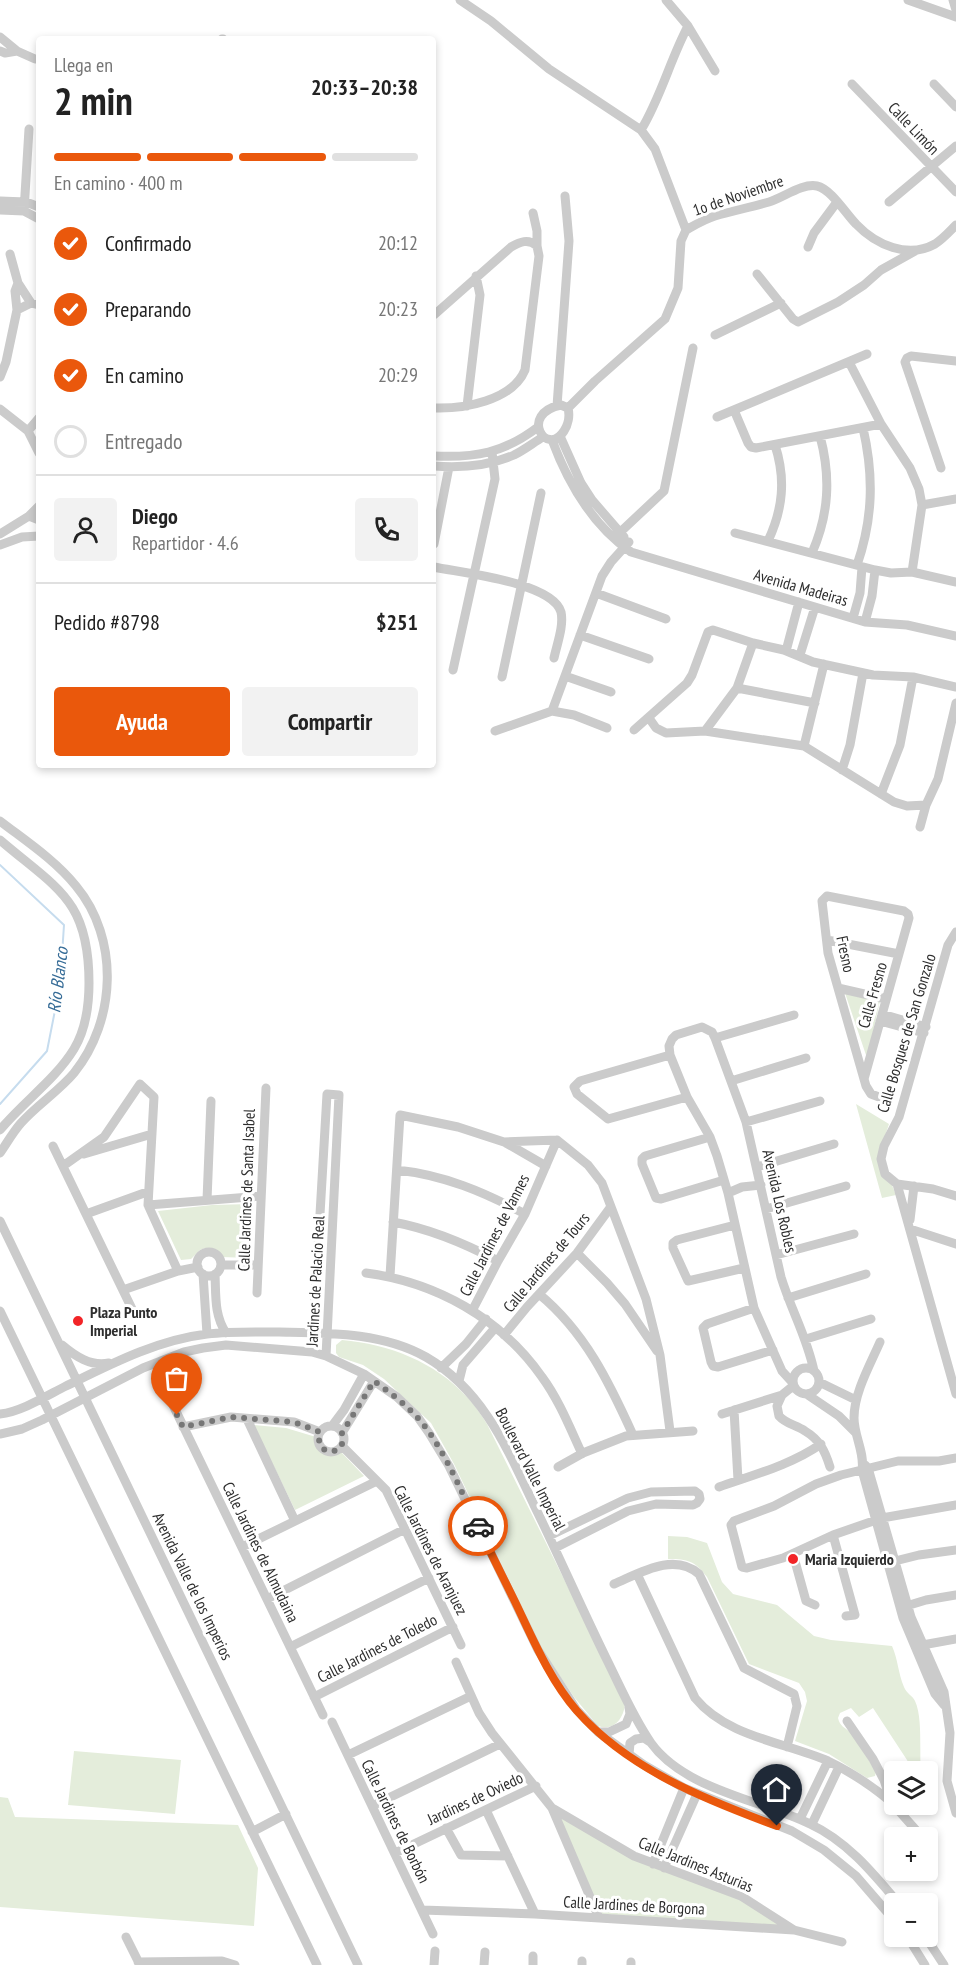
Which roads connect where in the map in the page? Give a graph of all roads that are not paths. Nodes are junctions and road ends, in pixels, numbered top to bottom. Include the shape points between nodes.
1 (460, 0) edge
2 (666, 0) edge
3 (908, 0) edge
4 (953, 0) edge
5 (956, 10) edge
6 (956, 17) edge
7 (688, 26) junction
8 (0, 37) edge
9 (0, 51) edge
10 (17, 51) junction
11 (35, 59) dead end
12 (715, 71) dead end
13 (852, 84) dead end
14 (934, 84) dead end
15 (956, 107) edge
16 (29, 129) dead end
17 (641, 130) junction
18 (956, 146) edge
19 (931, 167) junction
20 (956, 192) edge
21 (565, 196) dead end
22 (0, 201) edge
23 (837, 202) junction
24 (889, 202) dead end
25 (25, 207) junction
26 (36, 207) edge
27 (0, 210) edge
28 (533, 213) dead end
29 (36, 216) edge
30 (956, 225) edge
31 (686, 230) junction
32 (537, 246) junction
33 (808, 248) dead end
34 (916, 250) junction
35 (10, 254) dead end
36 (757, 274) dead end
37 (476, 276) junction
38 (18, 283) junction
39 (781, 303) junction
40 (35, 304) edge
41 (17, 310) junction
42 (436, 313) edge
43 (715, 335) dead end
44 (693, 348) dead end
45 (867, 354) dead end
46 (956, 361) edge
47 (849, 362) junction
48 (0, 376) edge
49 (557, 405) junction
50 (467, 406) junction
51 (436, 408) edge
52 (568, 408) junction
53 (0, 410) edge
54 (734, 410) junction
55 (717, 417) dead end
56 (36, 422) edge
57 (881, 424) junction
58 (538, 427) junction
59 (863, 428) junction
60 (28, 431) junction
61 (820, 436) junction
62 (552, 438) junction
63 (775, 444) junction
64 (36, 446) edge
65 (436, 456) edge
66 (493, 456) junction
67 (436, 466) edge
68 (449, 467) junction
69 (941, 468) dead end
70 (541, 493) dead end
71 (956, 499) edge
72 (922, 505) junction
73 (36, 509) edge
74 (29, 516) junction
75 (36, 519) edge
76 (17, 522) junction
77 (436, 533) edge
78 (735, 533) dead end
79 (0, 534) edge
80 (36, 534) edge
81 (618, 536) junction
82 (22, 537) junction
83 (768, 541) junction
84 (626, 544) junction
85 (0, 545) edge
86 (812, 553) junction
87 (859, 566) junction
88 (436, 567) edge
89 (875, 570) junction
90 (912, 572) junction
91 (473, 576) junction
92 (956, 582) edge
93 (522, 585) junction
94 (596, 593) junction
95 (800, 602) junction
96 (815, 607) junction
97 (853, 618) junction
98 (666, 619) dead end
99 (865, 622) junction
100 (580, 635) junction
101 (956, 636) edge
102 (753, 643) junction
103 (786, 651) junction
104 (800, 656) junction
105 (554, 658) dead end
106 (649, 659) dead end
107 (824, 664) junction
108 (453, 670) dead end
109 (862, 673) junction
110 (565, 676) junction
111 (502, 677) dead end
112 (913, 677) junction
113 (956, 687) edge
114 (737, 688) junction
115 (611, 692) dead end
116 (814, 703) junction
117 (956, 703) edge
118 (552, 711) junction
119 (649, 718) junction
120 (607, 728) dead end
121 (634, 730) dead end
122 (495, 731) dead end
123 (705, 731) junction
124 (804, 746) junction
125 (842, 770) junction
126 (881, 794) junction
127 (926, 806) junction
128 (0, 820) edge
129 (920, 827) dead end
130 (0, 840) edge
131 (47, 857) junction
132 (37, 868) junction
133 (909, 918) joint
134 (956, 933) edge
135 (826, 940) junction
136 (899, 954) junction
137 (838, 988) junction
138 (886, 999) junction
139 (794, 1016) dead end
140 (881, 1017) junction
141 (925, 1030) junction
142 (715, 1038) junction
143 (73, 1050) junction
144 (670, 1055) junction
145 (806, 1058) dead end
146 (84, 1059) junction
147 (864, 1079) junction
148 (731, 1081) junction
149 (266, 1088) dead end
150 (687, 1097) junction
151 (879, 1097) dead end
152 (211, 1101) dead end
153 (820, 1101) dead end
154 (746, 1122) junction
155 (0, 1130) edge
156 (152, 1134) junction
157 (710, 1137) junction
158 (557, 1140) junction
159 (504, 1142) junction
160 (834, 1144) dead end
161 (53, 1146) dead end
162 (0, 1153) edge
163 (76, 1156) junction
164 (63, 1166) junction
165 (546, 1166) junction
166 (757, 1167) junction
167 (397, 1170) junction
168 (724, 1180) junction
169 (897, 1184) junction
170 (761, 1185) junction
171 (846, 1186) dead end
172 (914, 1186) junction
173 (147, 1192) junction
174 (728, 1193) junction
175 (261, 1196) junction
176 (956, 1196) edge
177 (207, 1200) junction
178 (148, 1204) junction
179 (321, 1206) junction
180 (334, 1207) junction
181 (610, 1208) junction
182 (766, 1209) junction
183 (86, 1214) junction
184 (525, 1214) junction
185 (0, 1221) edge
186 (393, 1222) junction
187 (735, 1225) junction
188 (910, 1227) junction
189 (854, 1234) dead end
190 (956, 1244) edge
191 (577, 1253) junction
192 (776, 1255) junction
193 (498, 1261) junction
194 (221, 1265) junction
195 (258, 1265) junction
196 (744, 1268) junction
197 (178, 1271) junction
198 (200, 1271) junction
199 (366, 1273) dead end
200 (215, 1274) junction
201 (866, 1274) dead end
202 (390, 1276) junction
203 (123, 1290) junction
204 (257, 1293) dead end
205 (539, 1294) junction
206 (788, 1298) junction
207 (754, 1308) junction
208 (216, 1309) junction
209 (206, 1310) junction
210 (0, 1311) edge
211 (472, 1311) junction
212 (134, 1313) dead end
213 (314, 1315) junction
214 (328, 1315) junction
215 (486, 1319) junction
216 (871, 1319) dead end
217 (495, 1328) junction
218 (312, 1332) junction
219 (226, 1333) junction
220 (327, 1333) junction
221 (207, 1334) junction
222 (504, 1335) junction
223 (180, 1338) junction
224 (806, 1339) junction
225 (57, 1341) junction
226 (880, 1342) dead end
227 (772, 1350) junction
228 (184, 1352) junction
229 (312, 1352) junction
230 (660, 1355) junction
231 (326, 1356) junction
232 (120, 1361) junction
233 (441, 1368) junction
234 (814, 1371) junction
235 (364, 1374) junction
236 (953, 1374) edge
237 (77, 1381) junction
238 (374, 1381) junction
239 (459, 1381) junction
240 (819, 1382) junction
241 (793, 1384) junction
242 (956, 1394) edge
243 (352, 1395) junction
244 (782, 1395) junction
245 (808, 1395) junction
246 (42, 1398) junction
247 (85, 1398) junction
248 (856, 1400) junction
249 (362, 1401) junction
250 (172, 1402) dead end
251 (734, 1410) junction
252 (0, 1414) edge
253 (722, 1414) dead end
254 (51, 1416) junction
255 (247, 1419) junction
256 (332, 1426) junction
257 (183, 1427) junction
258 (670, 1431) junction
259 (693, 1431) dead end
260 (320, 1432) junction
261 (855, 1432) junction
262 (342, 1433) junction
263 (0, 1434) edge
264 (633, 1435) junction
265 (821, 1444) junction
266 (342, 1446) junction
267 (582, 1454) junction
268 (956, 1458) edge
269 (558, 1467) dead end
270 (830, 1467) dead end
271 (864, 1467) junction
272 (738, 1480) junction
273 (377, 1481) junction
274 (719, 1487) dead end
275 (956, 1505) edge
276 (879, 1519) junction
277 (295, 1521) junction
278 (405, 1529) junction
279 (833, 1535) junction
280 (549, 1536) junction
281 (242, 1548) junction
282 (555, 1548) junction
283 (956, 1550) edge
284 (793, 1554) junction
285 (891, 1562) junction
286 (637, 1574) junction
287 (429, 1578) junction
288 (614, 1584) dead end
289 (956, 1595) edge
290 (267, 1599) junction
291 (815, 1605) dead end
292 (904, 1606) junction
293 (846, 1616) dead end
294 (453, 1627) junction
295 (956, 1640) edge
296 (461, 1645) dead end
297 (918, 1646) junction
298 (290, 1647) junction
299 (456, 1662) dead end
300 (314, 1696) junction
301 (471, 1696) junction
302 (629, 1704) junction
303 (323, 1715) dead end
304 (847, 1721) dead end
305 (332, 1722) dead end
306 (598, 1732) junction
307 (652, 1743) junction
308 (500, 1744) junction
309 (787, 1747) junction
310 (629, 1754) junction
311 (348, 1755) junction
312 (828, 1761) junction
313 (839, 1767) junction
314 (884, 1780) edge
315 (536, 1786) junction
316 (684, 1788) junction
317 (697, 1794) junction
318 (812, 1794) junction
319 (884, 1797) edge
320 (823, 1799) junction
321 (372, 1806) junction
322 (552, 1808) junction
323 (804, 1809) junction
324 (486, 1810) junction
325 (817, 1813) junction
326 (956, 1813) edge
327 (286, 1814) junction
328 (902, 1815) edge
329 (800, 1819) junction
330 (812, 1824) junction
331 (913, 1827) edge
332 (446, 1828) junction
333 (252, 1832) junction
334 (394, 1853) junction
335 (508, 1856) junction
336 (653, 1864) junction
337 (866, 1866) junction
338 (664, 1868) junction
339 (856, 1876) junction
340 (889, 1893) edge
341 (884, 1908) edge
342 (422, 1910) junction
343 (535, 1914) junction
344 (599, 1918) junction
345 (794, 1930) junction
346 (433, 1934) dead end
347 (126, 1937) dead end
348 (842, 1942) dead end
349 (914, 1947) edge
350 (932, 1947) edge
351 (435, 1950) dead end
352 (485, 1952) dead end
353 (199, 1963) edge
354 (139, 1964) edge
355 (235, 1965) edge
356 (316, 1965) edge
357 (358, 1965) edge
358 (434, 1965) edge
359 (484, 1965) edge
360 (925, 1965) edge
361 (944, 1965) edge

1 - 17 street via 549,69
2 - 7 street
3 - 6 street
4 - 5 street
7 - 12 street
7 - 17 street via 653,111
8 - 10 street
9 - 10 street
10 - 11 street
13 - 19 street, Calle Limón
14 - 15 street
16 - 25 street
17 - 31 street via 655,149
18 - 19 street
19 - 20 street, Calle Limón
19 - 24 street
21 - 49 street via 569,241
22 - 25 street
23 - 31 street, 1o de Noviembre via 819,186 810,186 770,202 712,217
23 - 33 street
23 - 34 street, 1o de Noviembre via 873,238 900,250
25 - 26 street
25 - 27 street
25 - 29 street
28 - 32 street
30 - 34 street via 935,244
31 - 52 street, 1o de Noviembre via 681,241 678,288 665,319
32 - 37 street via 520,242
32 - 50 street via 525,370 505,391
34 - 39 street via 805,320 793,319
35 - 38 street
36 - 39 street
37 - 42 street
37 - 50 street via 480,295
38 - 40 street
38 - 41 street
39 - 43 street
40 - 41 street
41 - 48 street
44 - 81 street via 664,491
45 - 47 street
46 - 69 street via 911,356 905,362
47 - 54 street
47 - 57 street
49 - 52 street
49 - 58 street via 544,412
50 - 51 street
52 - 62 street via 566,429
53 - 60 street
54 - 55 street
54 - 63 street via 751,447
56 - 60 street
57 - 59 street
57 - 72 street via 910,468
58 - 62 street
58 - 66 street
59 - 61 street
59 - 87 street via 872,497
60 - 64 street
61 - 63 street
61 - 86 street via 827,470 827,504
62 - 66 street via 514,454
62 - 81 street, Avenida Madeiras via 584,505
63 - 83 street via 782,472 782,501
65 - 66 street
66 - 68 street
66 - 91 street via 495,479
67 - 68 street
68 - 77 street
70 - 93 street
71 - 72 street
72 - 90 street
73 - 74 street
74 - 75 street
74 - 76 street
76 - 79 street
76 - 82 street
78 - 83 street
80 - 82 street
81 - 84 street, Avenida Madeiras
82 - 85 street
83 - 86 street
84 - 94 street via 602,576
84 - 95 street, Avenida Madeiras via 704,575
86 - 87 street
87 - 89 street
87 - 97 street via 860,593
88 - 91 street
89 - 90 street
89 - 99 street
90 - 92 street
91 - 93 street
91 - 108 street
93 - 105 street via 557,604 562,620
93 - 111 street
94 - 98 street
94 - 100 street
95 - 96 street, Avenida Madeiras
95 - 103 street
96 - 97 street, Avenida Madeiras
96 - 104 street
97 - 99 street, Avenida Madeiras
99 - 101 street, Avenida Madeiras via 907,625
100 - 106 street
100 - 110 street
102 - 103 street
102 - 114 street
102 - 119 street via 713,630 708,632 687,683
103 - 104 street
104 - 107 street
107 - 109 street
107 - 116 street
109 - 112 street
109 - 125 street
110 - 115 street
110 - 118 street
112 - 113 street
112 - 126 street via 900,745
114 - 116 street
114 - 123 street
116 - 124 street
117 - 127 street via 938,779
118 - 120 street via 574,714
118 - 122 street
119 - 121 street
119 - 123 street via 666,733
123 - 124 street
124 - 125 street
125 - 126 street
126 - 127 street via 907,806
127 - 129 street
128 - 131 street
130 - 132 street
131 - 132 street
131 - 146 street via 76,886 91,909 108,969 104,1016
132 - 143 street via 65,895 86,938 88,1014
133 - 135 street, Fresno via 904,910 827,896 822,901
133 - 136 street, Calle Fresno
134 - 141 street, Calle Bosques de San Gonzalo via 948,945
135 - 136 street
135 - 137 street, Fresno
136 - 138 street, Calle Fresno
137 - 138 street
137 - 147 street, Fresno
138 - 140 street, Calle Fresno
139 - 142 street
140 - 141 street
140 - 147 street, Calle Fresno
141 - 169 street, Calle Bosques de San Gonzalo via 899,1117 881,1160 885,1174
142 - 144 street via 702,1027 676,1035 669,1046
142 - 148 street, Avenida Los Robles
143 - 146 street
143 - 155 street
144 - 150 street
144 - 150 street via 574,1087 577,1094 608,1119
145 - 148 street
146 - 162 street via 21,1124
147 - 151 street, Fresno via 868,1090
148 - 154 street, Avenida Los Robles
149 - 175 street, Calle Jardines de Santa Isabel
150 - 157 street
152 - 177 street
153 - 154 street
154 - 166 street, Avenida Los Robles
156 - 163 street
156 - 163 street via 154,1097 140,1084 104,1137
156 - 173 street
157 - 168 street
157 - 168 street via 645,1156 642,1160 653,1194 661,1198
158 - 159 street
158 - 165 street, Calle Jardines de Vannes
158 - 181 street via 588,1165 602,1184
159 - 165 street
159 - 167 street via 400,1115
160 - 166 street
161 - 164 street
163 - 164 street
164 - 183 street
165 - 184 street, Calle Jardines de Vannes
166 - 170 street, Avenida Los Robles
167 - 184 street via 449,1180
167 - 186 street
168 - 174 street
169 - 172 street
169 - 188 street
170 - 174 street
170 - 182 street, Avenida Los Robles
171 - 182 street
172 - 176 street
172 - 188 street
173 - 178 street
173 - 183 street
174 - 187 street
175 - 177 street
175 - 195 street, Calle Jardines de Santa Isabel
177 - 178 street
178 - 197 street
179 - 180 street, Jardines de Palacio Real
179 - 180 street, Jardines de Palacio Real via 327,1094 339,1095
179 - 213 street, Jardines de Palacio Real
180 - 214 street, Jardines de Palacio Real
181 - 191 street, Calle Jardines de Tours
181 - 230 street via 646,1299
182 - 192 street, Avenida Los Robles
183 - 203 street
184 - 193 street, Calle Jardines de Vannes
185 - 225 street, Avenida Valle de los Imperios
186 - 193 street via 439,1233
186 - 202 street
187 - 196 street
187 - 196 street via 677,1240 673,1248 688,1281
188 - 190 street
188 - 236 street
189 - 192 street
191 - 205 street, Calle Jardines de Tours
191 - 230 street via 608,1283
192 - 206 street, Avenida Los Robles
193 - 211 street, Calle Jardines de Vannes
194 - 195 street
194 - 198 street via 217,1256 208,1252 199,1257
194 - 200 street
195 - 204 street, Calle Jardines de Santa Isabel
196 - 207 street
197 - 198 street
197 - 203 street
198 - 200 street
198 - 209 street
199 - 202 street
200 - 208 street
201 - 206 street
202 - 211 street via 423,1286
203 - 212 street
205 - 222 street, Calle Jardines de Tours
205 - 264 street via 556,1307 588,1347
206 - 224 street, Avenida Los Robles
207 - 227 street
207 - 227 street via 706,1324 703,1328 711,1362 718,1367
208 - 209 street
208 - 219 street
209 - 221 street
210 - 246 street
211 - 215 street
213 - 214 street
213 - 218 street, Jardines de Palacio Real
214 - 220 street, Jardines de Palacio Real
215 - 217 street
215 - 233 street
216 - 224 street
217 - 222 street
217 - 239 street via 463,1365
218 - 219 street, Boulevard Valle Imperial
218 - 220 street, Boulevard Valle Imperial
218 - 229 street, Jardines de Palacio Real
219 - 221 street, Boulevard Valle Imperial
220 - 231 street, Jardines de Palacio Real
220 - 233 street, Boulevard Valle Imperial via 363,1336 404,1346
221 - 223 street, Boulevard Valle Imperial
222 - 267 street via 542,1377
223 - 228 street
223 - 232 street, Boulevard Valle Imperial
224 - 234 street, Avenida Los Robles
225 - 232 street via 86,1361 104,1365
225 - 237 street, Avenida Valle de los Imperios
226 - 248 street
227 - 241 street
228 - 229 street via 226,1345
228 - 247 street
229 - 231 street
230 - 258 street
231 - 235 street
232 - 237 street, Boulevard Valle Imperial
233 - 239 street, Boulevard Valle Imperial
234 - 240 street
234 - 241 street via 802,1368 795,1374
235 - 238 street
235 - 243 street
236 - 242 street
237 - 246 street, Boulevard Valle Imperial
237 - 247 street, Avenida Valle de los Imperios
238 - 249 street
238 - 306 street via 397,1397 429,1433 449,1466 538,1650 576,1709
239 - 280 street, Boulevard Valle Imperial via 499,1432
240 - 245 street
240 - 248 street
241 - 244 street
241 - 245 street via 801,1394
243 - 249 street
243 - 256 street
244 - 251 street
244 - 265 street via 777,1406 779,1416
245 - 261 street
246 - 252 street, Boulevard Valle Imperial
246 - 254 street
247 - 254 street
247 - 327 street, Avenida Valle de los Imperios
248 - 261 street
249 - 262 street
250 - 257 street, Calle Jardines de Almudaina
251 - 253 street
251 - 272 street
254 - 263 street
254 - 333 street
255 - 257 street via 231,1417
255 - 260 street via 294,1422
255 - 277 street
256 - 260 street
256 - 262 street
257 - 281 street, Calle Jardines de Almudaina
258 - 259 street
258 - 264 street
260 - 266 street via 318,1439 324,1451 338,1451
261 - 271 street
262 - 266 street
264 - 267 street
265 - 270 street
265 - 272 street via 777,1467
266 - 273 street, Calle Jardines de Aranjuez
267 - 269 street
268 - 271 street
271 - 276 street
271 - 284 street via 732,1522 742,1567
272 - 274 street
273 - 277 street
273 - 278 street, Calle Jardines de Aranjuez via 386,1490
275 - 276 street
276 - 279 street
276 - 285 street
277 - 281 street
278 - 287 street, Calle Jardines de Aranjuez
278 - 290 street
279 - 284 street
279 - 293 street via 855,1615
280 - 282 street, Boulevard Valle Imperial
280 - 282 street via 638,1495 664,1491 699,1494 700,1499 693,1505 656,1504 628,1511
281 - 290 street, Calle Jardines de Almudaina
282 - 302 street, Boulevard Valle Imperial
283 - 285 street
284 - 291 street via 806,1601
285 - 292 street
286 - 288 street
286 - 309 street via 695,1698 704,1709 730,1726
286 - 309 street via 679,1564 699,1574 744,1668 794,1694 797,1706
287 - 294 street, Calle Jardines de Aranjuez
287 - 298 street
289 - 292 street
290 - 298 street, Calle Jardines de Almudaina
292 - 297 street
294 - 296 street, Calle Jardines de Aranjuez
294 - 300 street, Calle Jardines de Toledo
295 - 297 street
297 - 326 street via 935,1694 944,1705 950,1733 947,1781
298 - 300 street, Calle Jardines de Almudaina
299 - 301 street, Calle Jardines Asturias
300 - 303 street, Calle Jardines de Almudaina
301 - 308 street, Calle Jardines Asturias
301 - 311 street
302 - 306 street via 626,1724 609,1732
302 - 307 street, Boulevard Valle Imperial
304 - 314 street
305 - 311 street, Calle Jardines de Borbón
306 - 310 street
307 - 310 street via 636,1739 630,1743
307 - 329 street, Boulevard Valle Imperial via 691,1776
308 - 315 street, Calle Jardines Asturias
308 - 321 street
309 - 312 street
310 - 316 street
311 - 321 street, Calle Jardines de Borbón
312 - 313 street
312 - 318 street
313 - 319 street
313 - 320 street
315 - 322 street, Calle Jardines Asturias
315 - 324 street, Jardines de Oviedo
316 - 317 street
316 - 336 street
317 - 338 street
317 - 339 street via 792,1831
318 - 320 street
318 - 323 street
320 - 325 street
321 - 334 street, Calle Jardines de Borbón
322 - 336 street, Calle Jardines Asturias
322 - 344 street
323 - 325 street via 811,1808
323 - 329 street
324 - 332 street, Jardines de Oviedo
324 - 335 street
325 - 330 street
327 - 333 street
327 - 357 street, Avenida Valle de los Imperios
328 - 331 street
329 - 330 street, Boulevard Valle Imperial
330 - 337 street, Boulevard Valle Imperial via 848,1848
332 - 334 street, Jardines de Oviedo
332 - 335 street via 461,1855
333 - 356 street
334 - 342 street, Calle Jardines de Borbón
335 - 343 street
336 - 338 street, Calle Jardines Asturias
337 - 339 street
337 - 340 street, Boulevard Valle Imperial
338 - 345 street, Calle Jardines Asturias via 741,1896
339 - 341 street
342 - 343 street, Calle Jardines de Borgona
342 - 346 street, Calle Jardines de Borbón
343 - 344 street, Calle Jardines de Borgona
344 - 345 street, Calle Jardines de Borgona
345 - 348 street, Calle Jardines de Borgona
347 - 354 street
349 - 360 street
350 - 361 street
351 - 358 street
352 - 359 street
353 - 354 street
353 - 355 street via 222,1961

